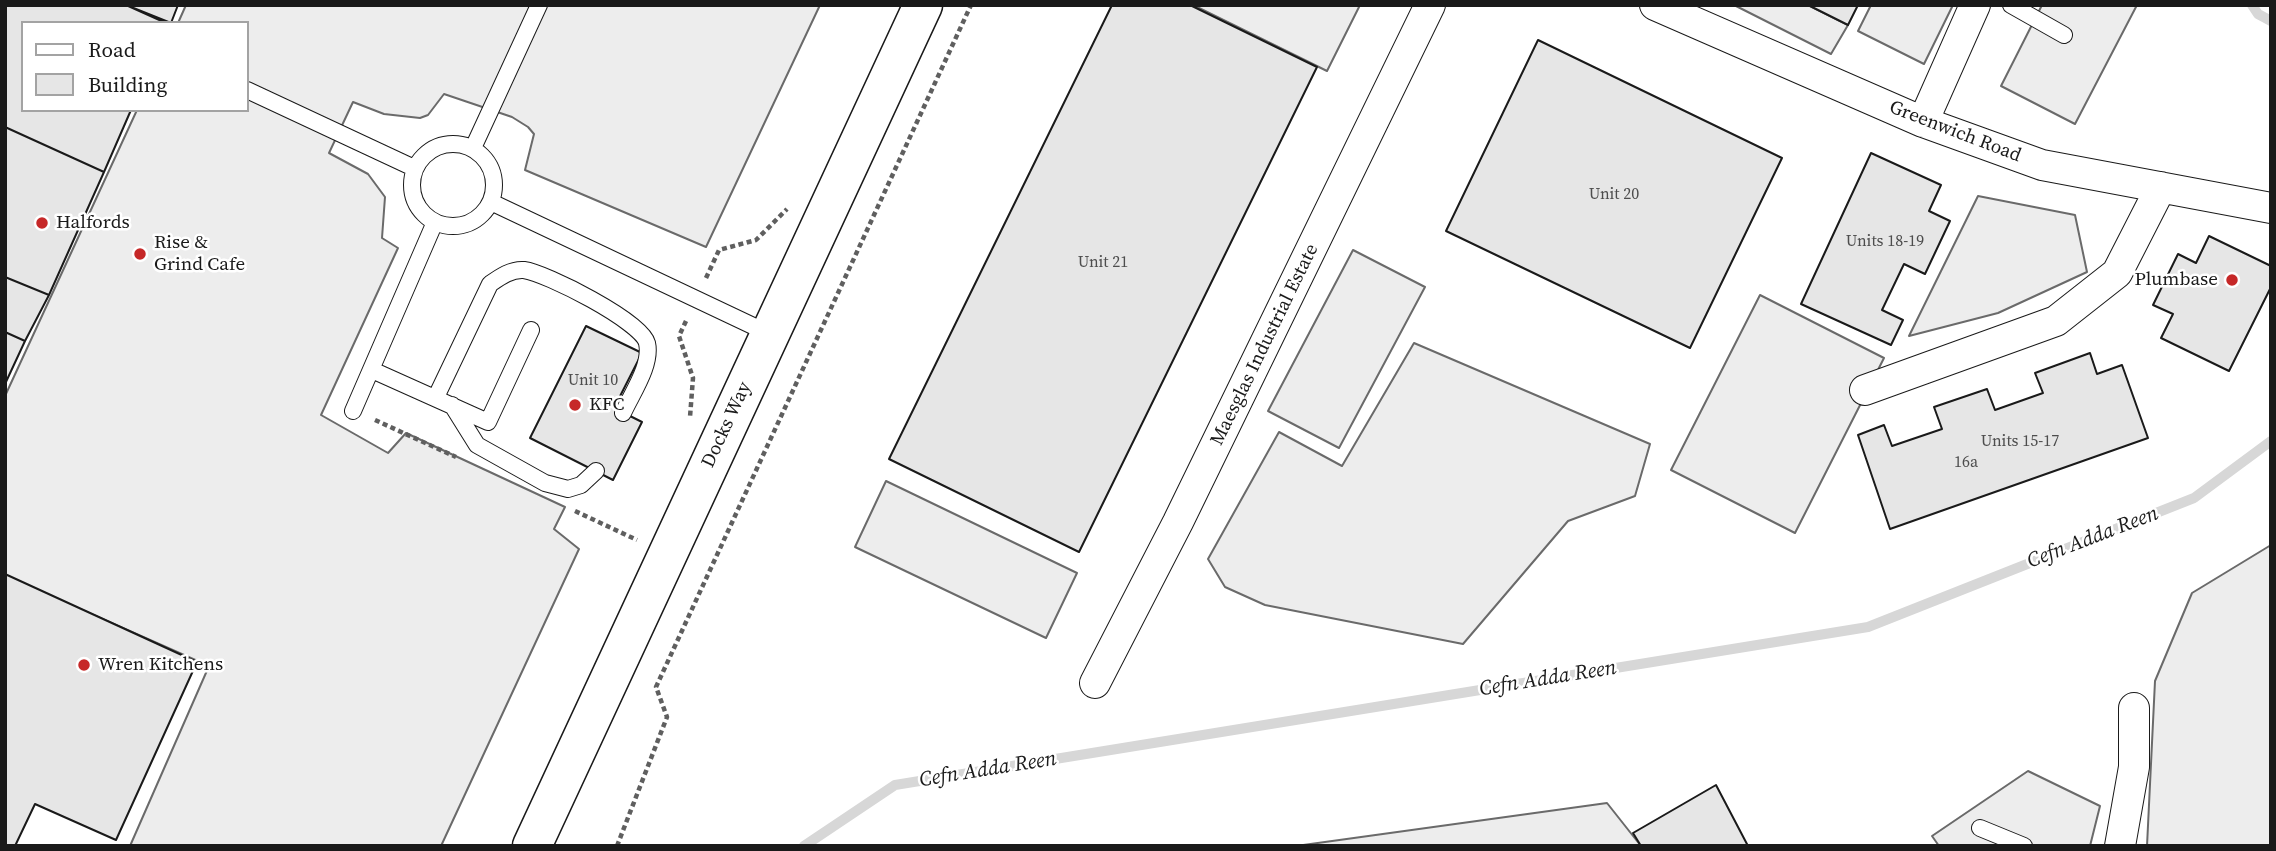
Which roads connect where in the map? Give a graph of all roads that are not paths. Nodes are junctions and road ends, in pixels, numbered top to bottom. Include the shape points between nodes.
1 (539, 5) edge
2 (923, 5) edge
3 (1430, 5) edge
4 (1655, 5) edge
5 (1975, 5) edge
6 (2011, 5) edge
7 (2064, 35) dead end
8 (248, 90) edge
9 (1923, 122) junction
10 (473, 148) junction
11 (414, 168) junction
12 (2161, 187) junction
13 (491, 202) junction
14 (2271, 208) edge
15 (435, 222) junction
16 (531, 330) dead end
17 (770, 334) junction
18 (372, 370) junction
19 (1865, 390) dead end
20 (436, 397) junction
21 (452, 405) junction
22 (353, 411) dead end
23 (623, 413) dead end
24 (596, 471) dead end
25 (1095, 683) dead end
26 (2134, 708) dead end
27 (1980, 828) dead end
28 (532, 846) edge
29 (2024, 846) edge
30 (2120, 846) edge

1 - 10 lane
2 - 17 street, Docks Way
3 - 25 street, Maesglas Industrial Estate
4 - 9 street, Greenwich Road
5 - 9 street
6 - 7 lane
8 - 11 lane
9 - 12 street, Greenwich Road via 2042,164
10 - 11 lane via 440,145 422,156
10 - 13 lane via 490,166 494,178
11 - 15 lane via 416,205
12 - 14 street, Greenwich Road
12 - 19 street via 2117,273 2056,321
13 - 15 lane via 483,213 461,226
13 - 17 lane
15 - 18 lane
16 - 21 lane via 488,422
17 - 28 street, Docks Way
18 - 20 lane
18 - 22 lane
20 - 21 lane
20 - 23 lane via 490,284 503,274 521,270 544,276 631,323 646,339 649,356
21 - 24 lane via 477,445 545,483 568,489 581,485
26 - 30 street via 2134,767
27 - 29 lane

